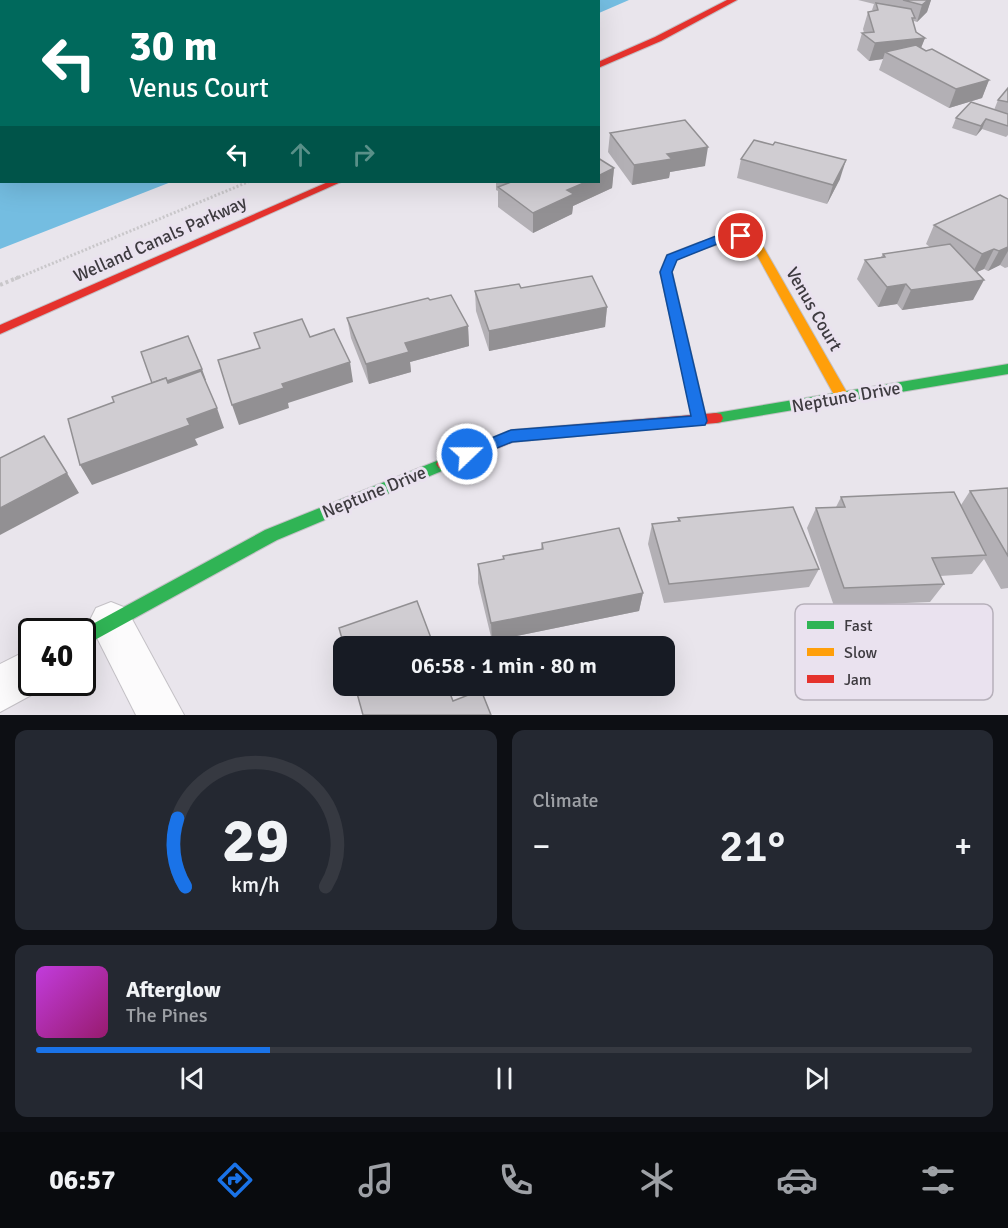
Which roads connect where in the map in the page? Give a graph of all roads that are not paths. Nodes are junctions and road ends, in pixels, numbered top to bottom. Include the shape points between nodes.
1 (733, 0) edge
2 (600, 64) edge
3 (334, 183) edge
4 (0, 330) edge
5 (1008, 369) edge
6 (843, 398) junction
7 (699, 421) junction
8 (97, 631) edge
9 (18, 678) edge
10 (0, 689) edge
11 (161, 715) edge

1 - 2 street
3 - 4 street, Welland Canals Parkway
5 - 6 street, Neptune Drive
6 - 7 street, Neptune Drive
6 - 7 street, Venus Court via 756,244 741,236 720,239 671,258 666,272
7 - 8 street, Neptune Drive via 511,436 271,535
8 - 11 street
9 - 10 street

